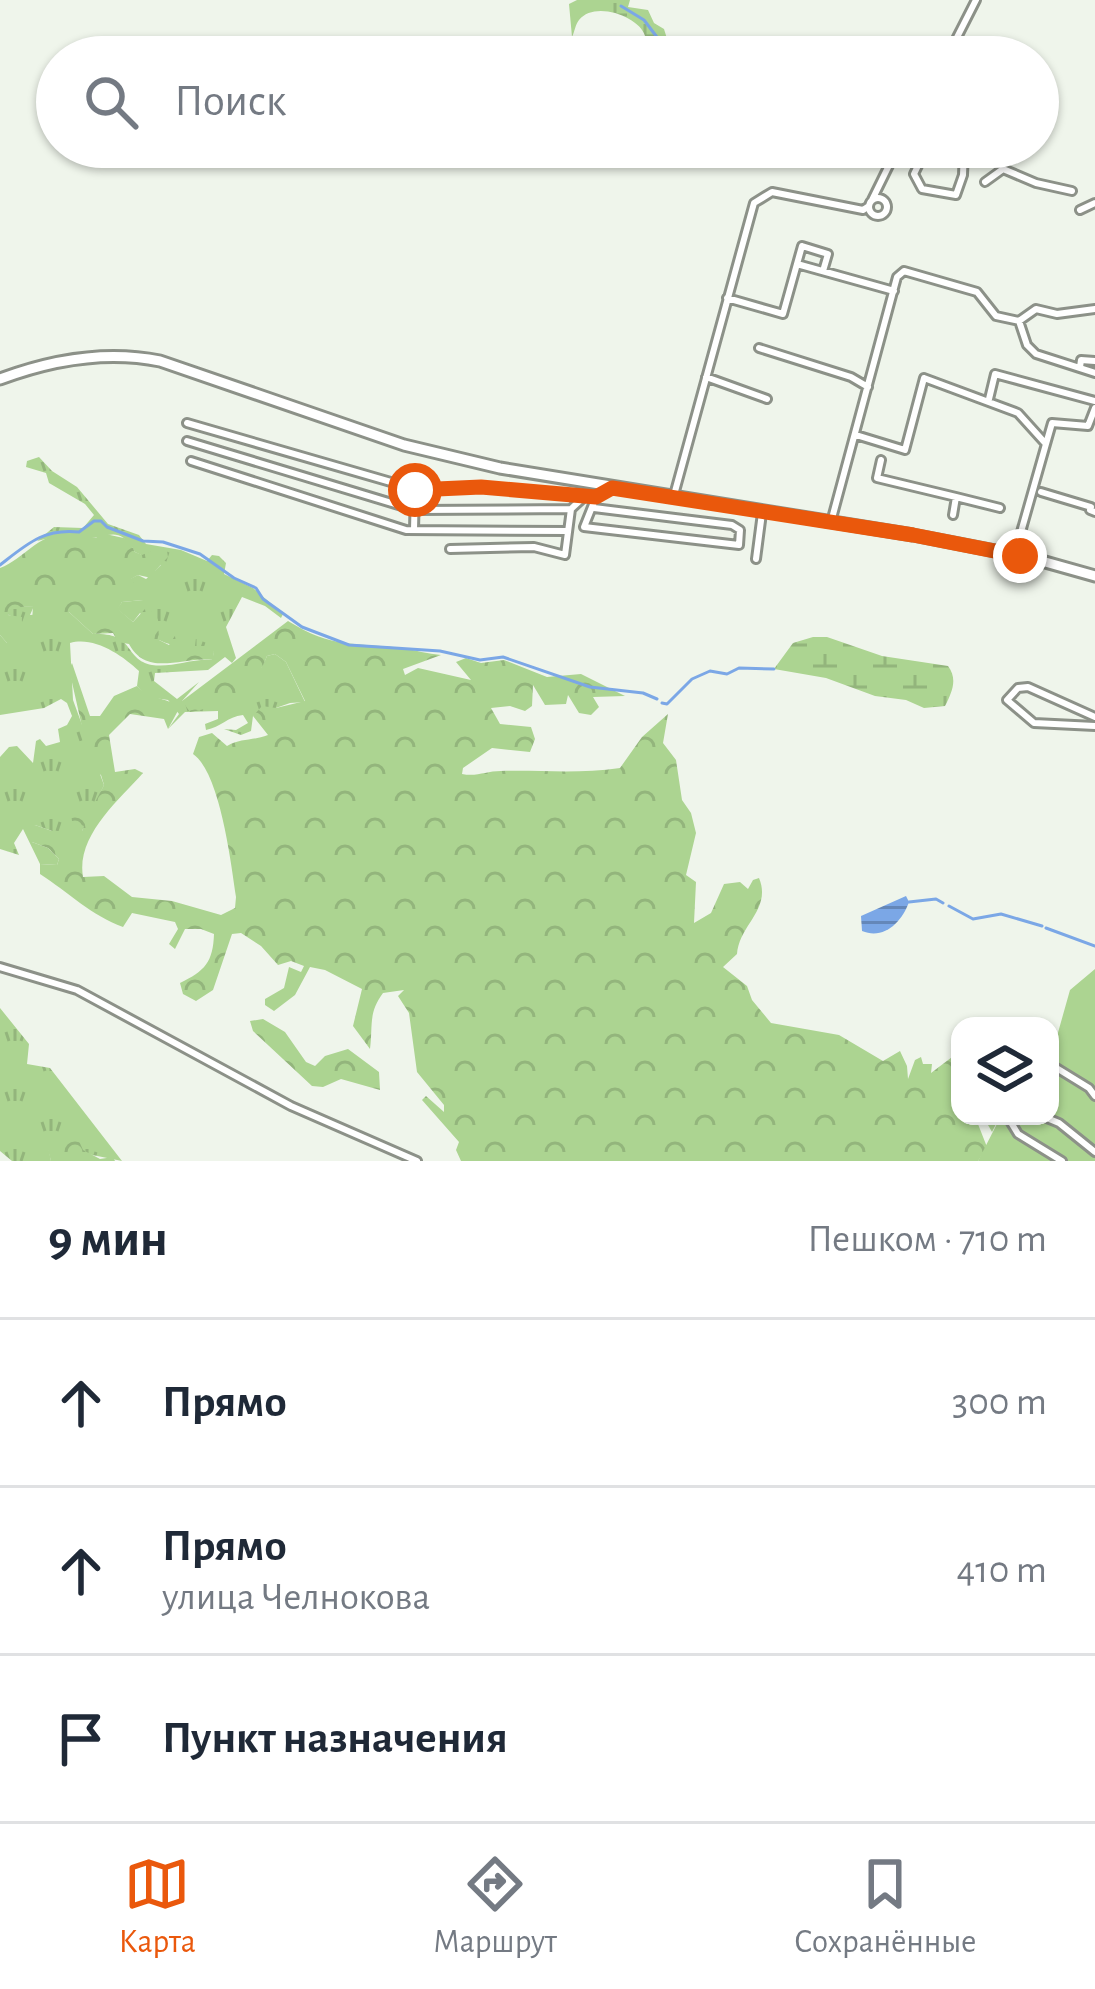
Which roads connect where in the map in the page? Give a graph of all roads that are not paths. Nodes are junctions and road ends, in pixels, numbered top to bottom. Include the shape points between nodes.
1 (976, 0) edge
2 (958, 36) edge
3 (888, 168) edge
4 (918, 168) edge
5 (963, 168) edge
6 (985, 182) dead end
7 (1072, 191) dead end
8 (1095, 202) edge
9 (1080, 210) dead end
10 (797, 263) junction
11 (823, 271) junction
12 (894, 292) junction
13 (727, 298) junction
14 (1095, 309) edge
15 (1019, 321) junction
16 (759, 348) dead end
17 (1095, 361) edge
18 (1079, 368) junction
19 (1095, 374) edge
20 (706, 377) junction
21 (0, 380) edge
22 (869, 388) junction
23 (767, 399) dead end
24 (989, 399) junction
25 (1095, 405) edge
26 (187, 423) dead end
27 (856, 436) junction
28 (187, 441) dead end
29 (1046, 444) junction
30 (880, 460) dead end
31 (191, 461) dead end
32 (612, 488) junction
33 (415, 490) junction
34 (1041, 492) dead end
35 (584, 496) junction
36 (596, 497) junction
37 (956, 497) junction
38 (673, 499) junction
39 (594, 508) junction
40 (1000, 508) dead end
41 (571, 509) junction
42 (739, 509) junction
43 (415, 510) junction
44 (1095, 512) edge
45 (762, 513) junction
46 (953, 515) dead end
47 (675, 518) junction
48 (831, 522) junction
49 (732, 525) junction
50 (414, 530) junction
51 (568, 531) junction
52 (674, 538) junction
53 (739, 545) junction
54 (450, 549) dead end
55 (738, 557) dead end
56 (1031, 558) junction
57 (756, 559) dead end
58 (1095, 576) edge
59 (1095, 717) edge
60 (1095, 726) edge
61 (0, 967) edge
62 (1059, 1068) edge
63 (1092, 1084) edge
64 (1095, 1096) edge
65 (1059, 1123) edge
66 (1012, 1125) edge
67 (1095, 1152) edge
68 (417, 1161) edge
69 (1062, 1161) edge

1 - 2 street
3 - 13 street via 863,211 763,195 749,213
4 - 5 street via 922,189 956,195
6 - 7 street via 1003,169
8 - 9 street
10 - 11 street
10 - 11 street via 802,246 828,254
10 - 13 street via 783,314
11 - 12 street
12 - 15 street via 904,271 977,292 996,316
12 - 22 street
13 - 20 street
14 - 15 street via 1036,309
15 - 18 street via 1036,354
16 - 22 street
17 - 18 street
18 - 19 street
20 - 23 street
20 - 38 street
21 - 32 main road via 107,354 133,356 404,445
22 - 27 street
24 - 25 street via 995,374
24 - 27 street via 925,378 905,450
24 - 29 street via 1018,413
25 - 29 street via 1088,426 1052,423
26 - 33 street
27 - 48 street
28 - 43 street
29 - 56 street via 1021,532
30 - 37 street via 877,478
31 - 50 street
32 - 36 street
32 - 38 main road
33 - 35 street
33 - 43 street
34 - 44 street
35 - 36 street
35 - 41 street
36 - 39 street
37 - 40 street
37 - 46 street
38 - 42 main road
39 - 47 street
39 - 52 street via 584,527
41 - 43 street
41 - 51 street
42 - 45 main road
42 - 49 street
43 - 50 street
45 - 48 main road
45 - 57 street
47 - 49 street
47 - 52 street
48 - 56 main road
49 - 53 street
50 - 51 street
51 - 54 street via 565,555 534,547
52 - 53 street
53 - 55 street
56 - 58 main road
59 - 60 street via 1028,687 1007,700 1034,723
61 - 68 street via 77,990 291,1106
62 - 63 street
63 - 64 street
65 - 67 street
66 - 69 street

